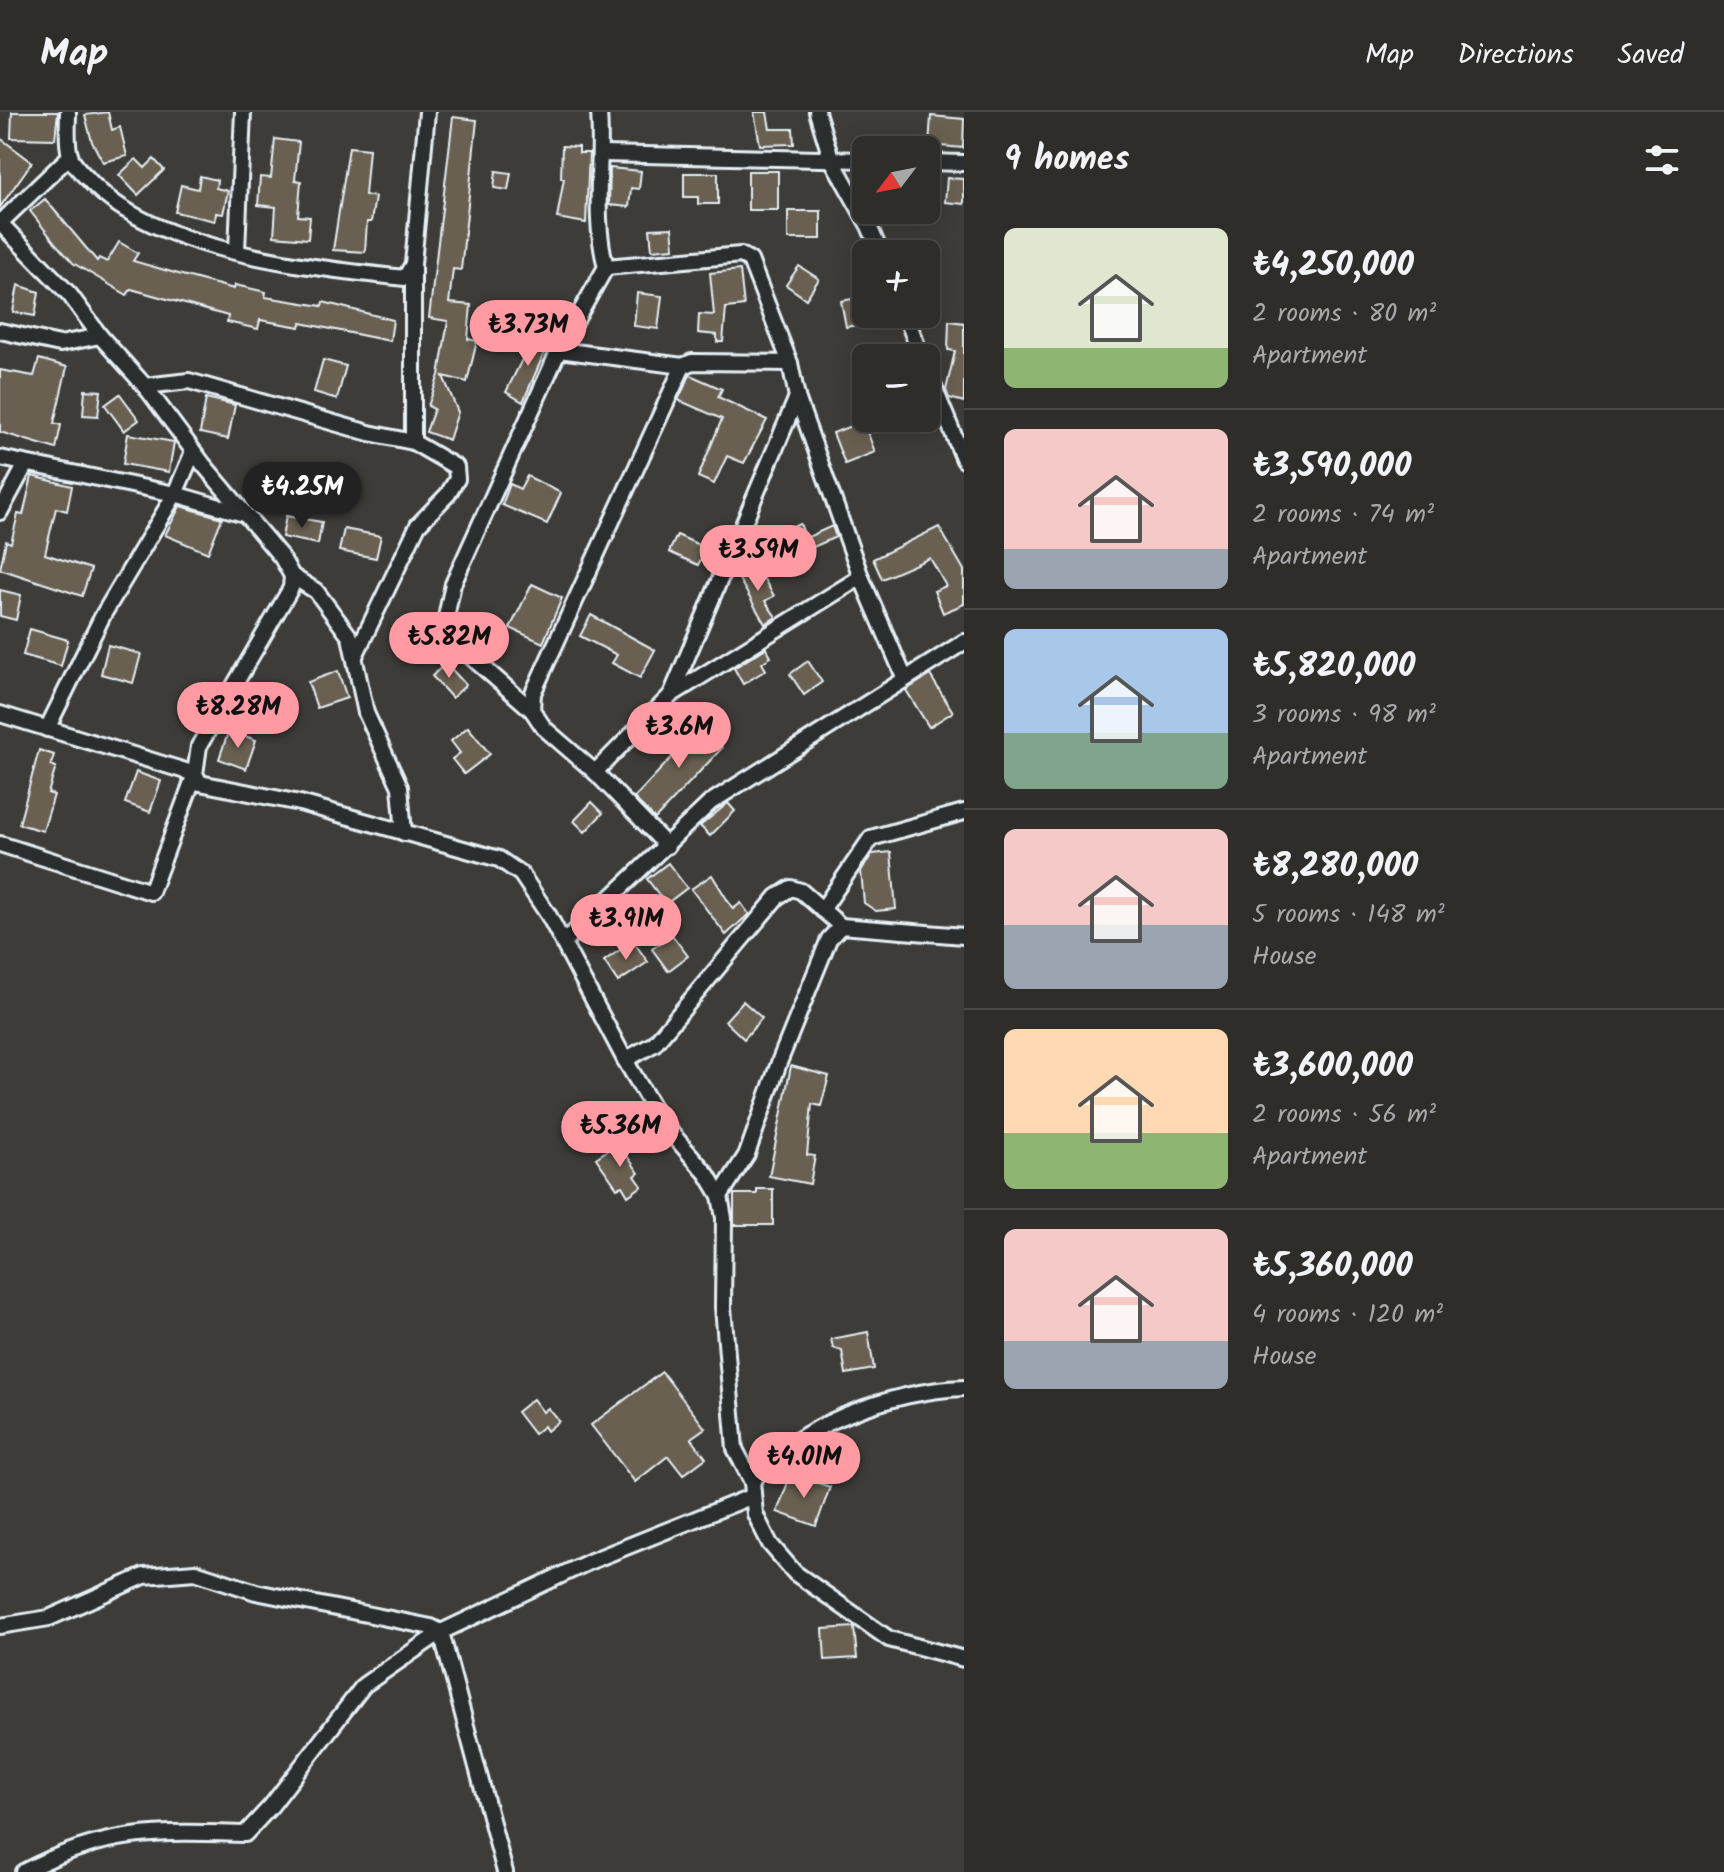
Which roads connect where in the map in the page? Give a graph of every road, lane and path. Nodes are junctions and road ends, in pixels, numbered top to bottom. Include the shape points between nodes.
1 (68, 112) edge
2 (243, 112) edge
3 (427, 112) edge
4 (599, 112) edge
5 (817, 112) edge
6 (602, 154) junction
7 (70, 156) junction
8 (831, 158) junction
9 (852, 159) edge
10 (940, 162) edge
11 (964, 163) edge
12 (0, 223) edge
13 (875, 240) edge
14 (237, 250) junction
15 (413, 264) junction
16 (606, 267) junction
17 (0, 331) edge
18 (100, 336) junction
19 (559, 350) junction
20 (790, 363) junction
21 (683, 366) junction
22 (145, 386) junction
23 (797, 397) junction
24 (940, 402) edge
25 (413, 442) junction
26 (193, 452) junction
27 (0, 458) edge
28 (964, 460) edge
29 (26, 464) junction
30 (175, 494) junction
31 (0, 512) edge
32 (245, 514) junction
33 (292, 576) junction
34 (861, 577) junction
35 (964, 642) edge
36 (355, 656) junction
37 (905, 679) junction
38 (671, 695) junction
39 (532, 710) junction
40 (0, 714) edge
41 (47, 729) junction
42 (595, 772) junction
43 (195, 774) junction
44 (964, 812) edge
45 (404, 833) junction
46 (0, 844) edge
47 (667, 846) junction
48 (822, 910) junction
49 (841, 926) junction
50 (964, 936) edge
51 (564, 942) junction
52 (625, 1060) junction
53 (720, 1196) junction
54 (964, 1388) edge
55 (752, 1489) junction
56 (0, 1626) edge
57 (441, 1632) junction
58 (964, 1659) edge
59 (23, 1872) edge
60 (505, 1872) edge

1 - 7 street
2 - 14 street
3 - 15 street
4 - 6 street
5 - 8 street
6 - 8 street
6 - 16 street via 597,217
7 - 12 street
7 - 14 street via 98,191 132,216 194,241
8 - 9 street
8 - 13 street
10 - 11 street
12 - 18 street via 70,295
14 - 15 street via 405,278
15 - 25 street
16 - 19 street
16 - 20 street via 741,255 750,260
17 - 18 street via 60,344
18 - 22 street
19 - 21 street
19 - 39 street via 453,584 445,622 453,641
20 - 21 street
20 - 23 street
21 - 39 street via 533,693
22 - 25 street via 189,381
22 - 26 street
23 - 34 street
23 - 38 street
24 - 28 street
25 - 36 street via 456,467 457,479 418,525
26 - 30 street
26 - 32 street
27 - 29 street
29 - 30 street
29 - 31 street
30 - 32 street
30 - 41 street via 103,615
32 - 33 street
33 - 36 street via 316,591 350,637
33 - 43 street via 291,588 199,746
34 - 37 street
34 - 38 street
35 - 37 street
36 - 45 street via 366,713 400,787
37 - 47 street via 711,802
38 - 42 street
39 - 42 street via 544,728
40 - 41 street
41 - 43 street
42 - 47 street
43 - 45 street via 200,783 215,788 300,803
43 - 46 street via 151,892
44 - 48 street via 871,838
45 - 51 street via 499,859 521,874
47 - 51 street
48 - 49 street
48 - 52 street via 791,888 777,897 654,1044
49 - 50 street
49 - 53 street via 820,959 747,1154
51 - 52 street
52 - 53 street via 661,1121
53 - 55 street via 735,1449
54 - 55 street via 930,1389 869,1406 807,1435 768,1459
55 - 57 street
55 - 58 street via 755,1514 770,1544 795,1573 889,1639
56 - 57 street via 49,1618 144,1576 195,1572 256,1592
57 - 59 street via 364,1685 245,1834 119,1835
57 - 60 street

